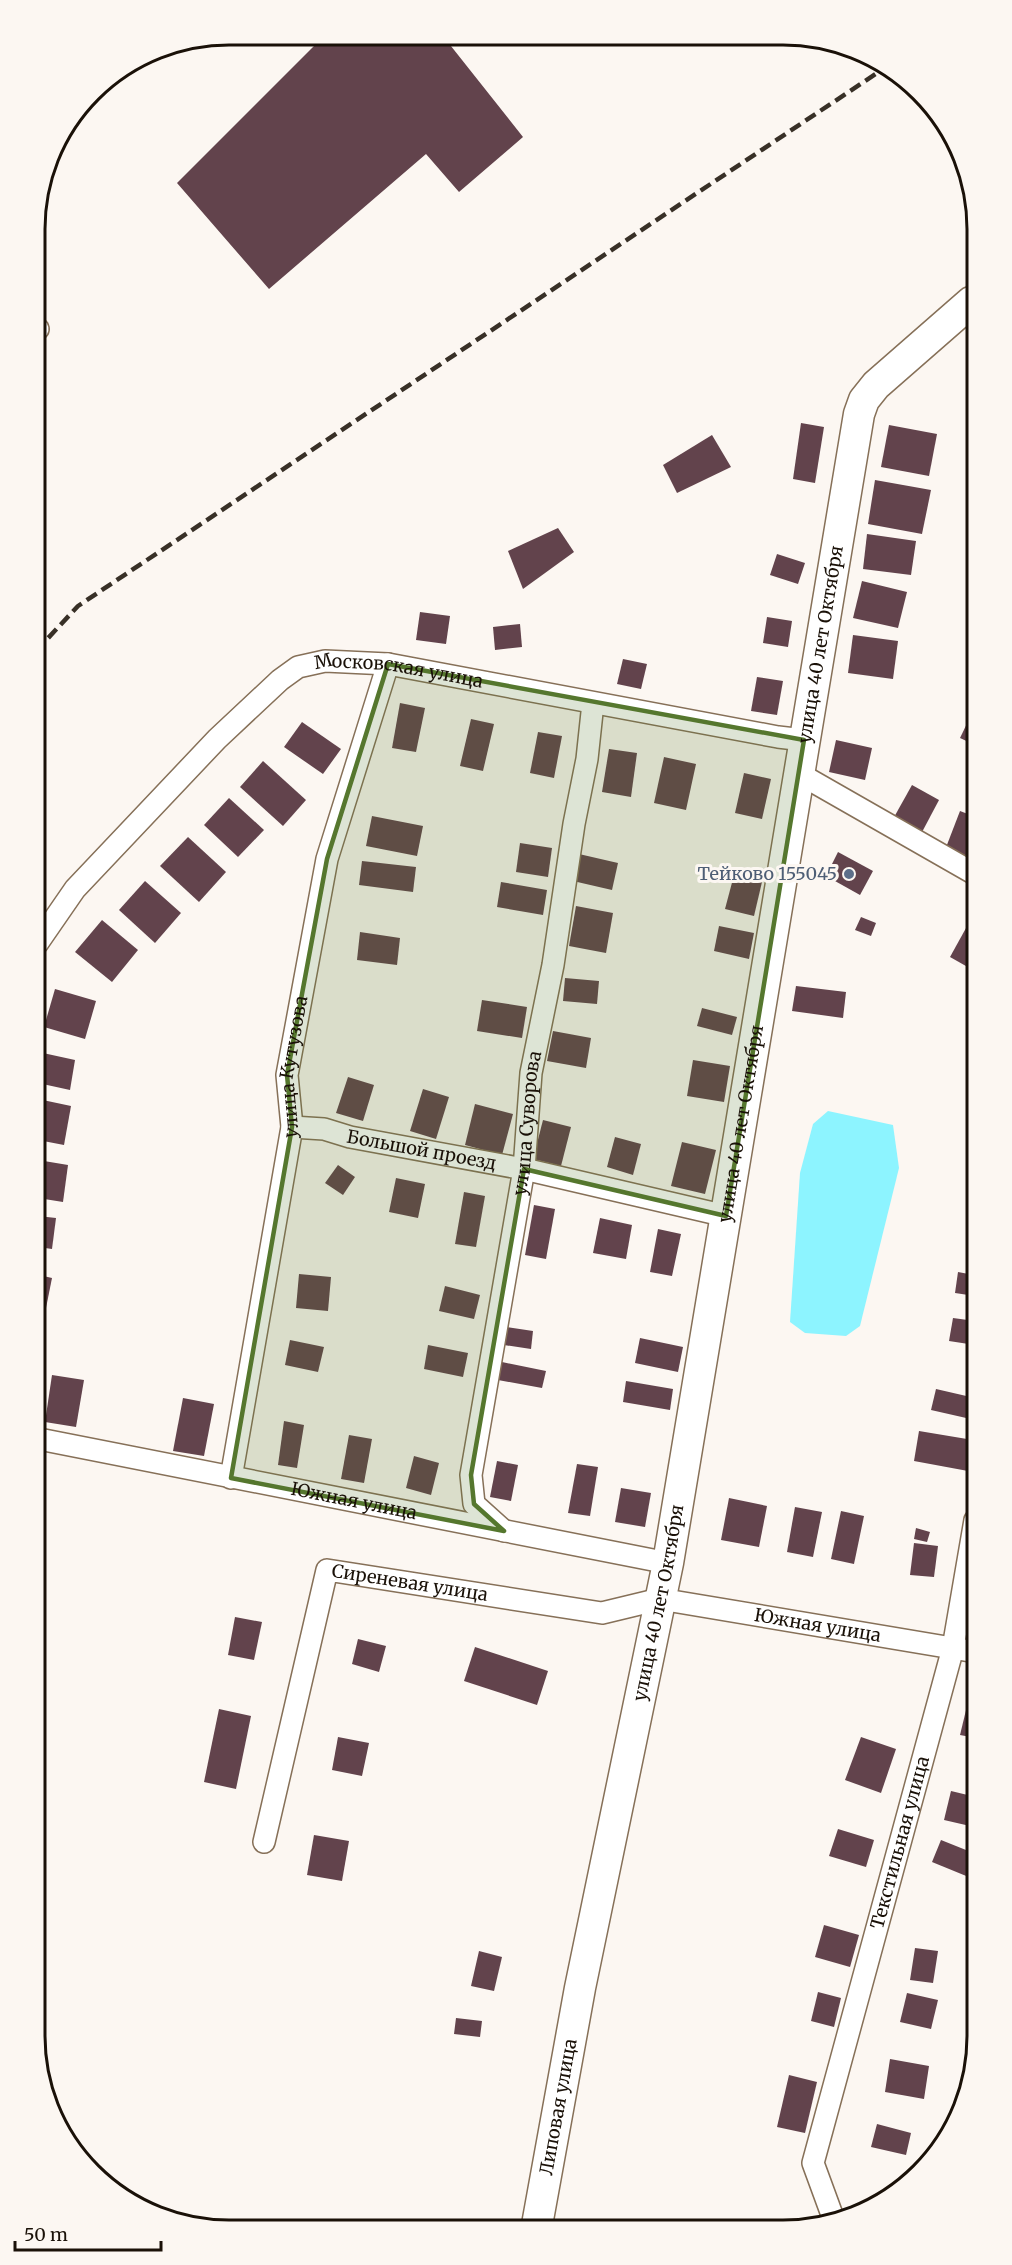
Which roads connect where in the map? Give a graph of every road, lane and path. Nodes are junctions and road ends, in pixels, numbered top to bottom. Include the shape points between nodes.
1 (967, 305) edge
2 (388, 664) junction
3 (593, 703) junction
4 (804, 740) junction
5 (798, 773) junction
6 (967, 870) edge
7 (45, 932) edge
8 (292, 1127) junction
9 (524, 1169) junction
10 (726, 1216) junction
11 (45, 1440) edge
12 (231, 1478) junction
13 (504, 1531) junction
14 (668, 1563) junction
15 (967, 1567) edge
16 (660, 1599) junction
17 (953, 1648) junction
18 (967, 1650) edge
19 (264, 1842) dead end
20 (580, 1988) joint
21 (832, 2213) edge
22 (538, 2220) edge

1 - 4 street, улица 40 лет Октября via 864,400
2 - 3 street, Московская улица
2 - 7 street, Московская улица via 325,661 298,667 280,680 217,739 75,889
2 - 8 street, улица Кутузова via 327,859 287,1075
3 - 4 street, Московская улица
3 - 9 street, улица Суворова via 553,965 531,1073
4 - 5 street, улица 40 лет Октября
5 - 6 street
5 - 10 street, улица 40 лет Октября
8 - 9 street, Большой проезд via 324,1129
8 - 12 street, улица Кутузова
9 - 10 street, Большой проезд
9 - 13 street, улица Суворова via 471,1475 474,1504
10 - 14 street, улица 40 лет Октября
11 - 12 street, Южная улица
12 - 13 street, Южная улица
13 - 14 street, Южная улица
14 - 16 street, улица 40 лет Октября
15 - 17 street, Текстильная улица
16 - 17 street, Южная улица
16 - 19 street, Сиреневая улица via 602,1613 327,1570
16 - 20 street, улица 40 лет Октября
17 - 18 street, Южная улица
17 - 21 street, Текстильная улица via 813,2163
20 - 22 street, Липовая улица

